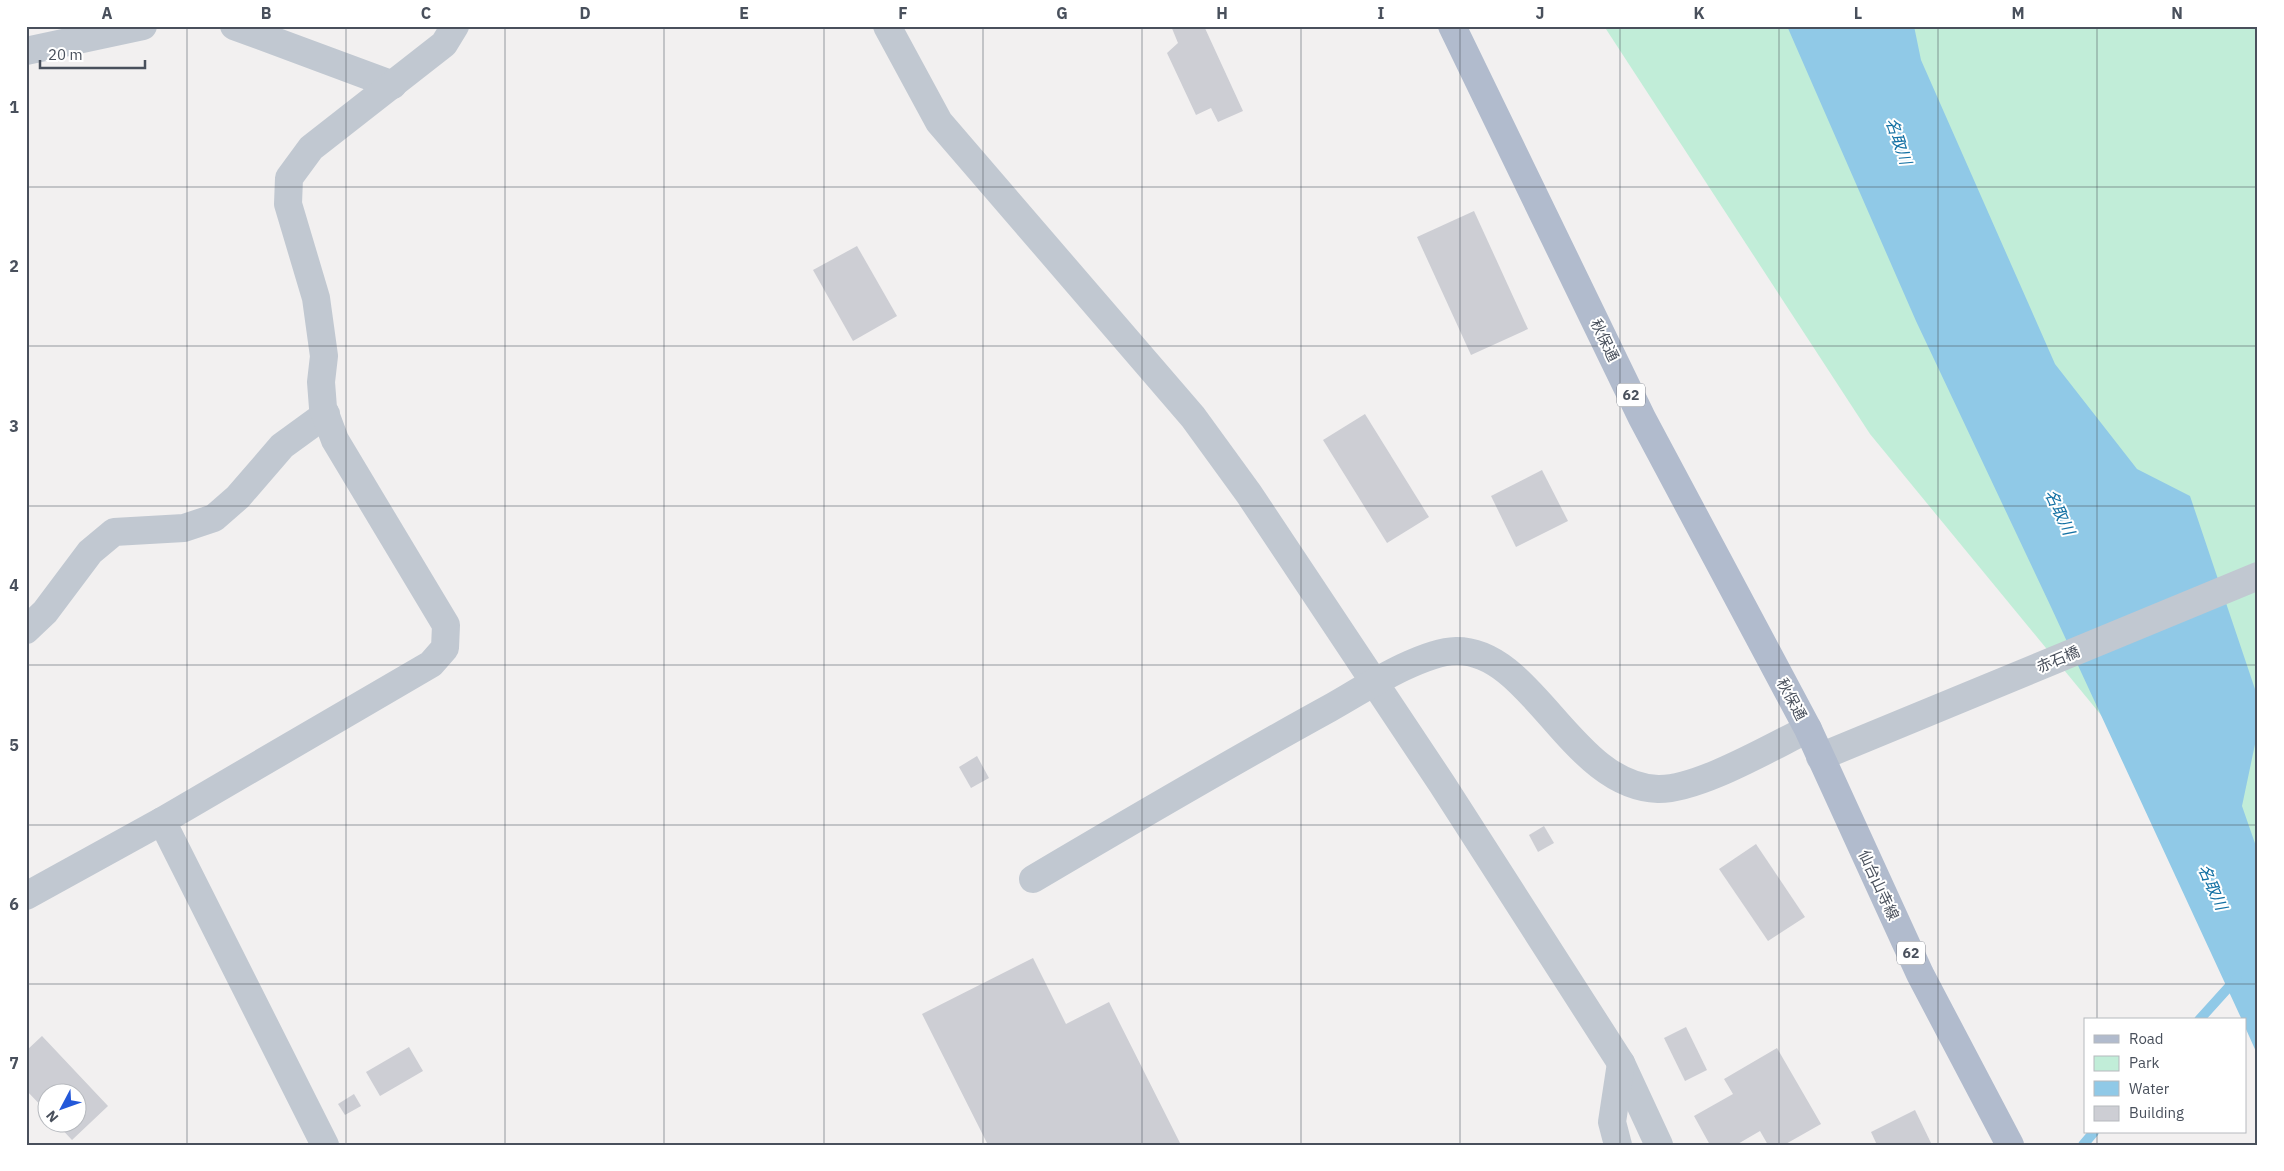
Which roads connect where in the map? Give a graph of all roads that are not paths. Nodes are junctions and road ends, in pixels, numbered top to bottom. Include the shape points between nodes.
1 (143, 26) edge
2 (234, 26) edge
3 (455, 26) edge
4 (887, 26) edge
5 (1452, 26) edge
6 (26, 51) edge
7 (393, 85) junction
8 (326, 414) junction
9 (2258, 576) edge
10 (26, 630) edge
11 (1374, 683) junction
12 (1808, 730) junction
13 (1820, 757) junction
14 (162, 820) junction
15 (1033, 879) dead end
16 (26, 896) edge
17 (1621, 1063) junction
18 (325, 1145) edge
19 (1618, 1145) edge
20 (1659, 1145) edge
21 (2010, 1145) edge

1 - 6 street
2 - 7 street
3 - 7 street via 444,44
4 - 11 street via 939,122 1193,417 1249,494
5 - 12 main road, 秋保通 / 62 via 1642,418
7 - 8 street via 311,148 289,178 288,204 316,298 324,356 320,382
8 - 10 street via 282,446 238,498 214,518 184,528 114,532 90,552 45,612
8 - 14 street via 335,440 446,625 445,648 431,664
9 - 13 street, 赤石橋
11 - 12 street via 1423,659 1455,651 1471,652 1494,660 1522,684 1588,756 1608,772 1630,784 1658,789 1703,779
11 - 15 street
11 - 17 street
12 - 13 main road, 秋保通 / 62
13 - 21 main road, 仙台山寺線 / 62 via 1920,974
14 - 16 street
14 - 18 street
17 - 19 street via 1612,1122
17 - 20 street

